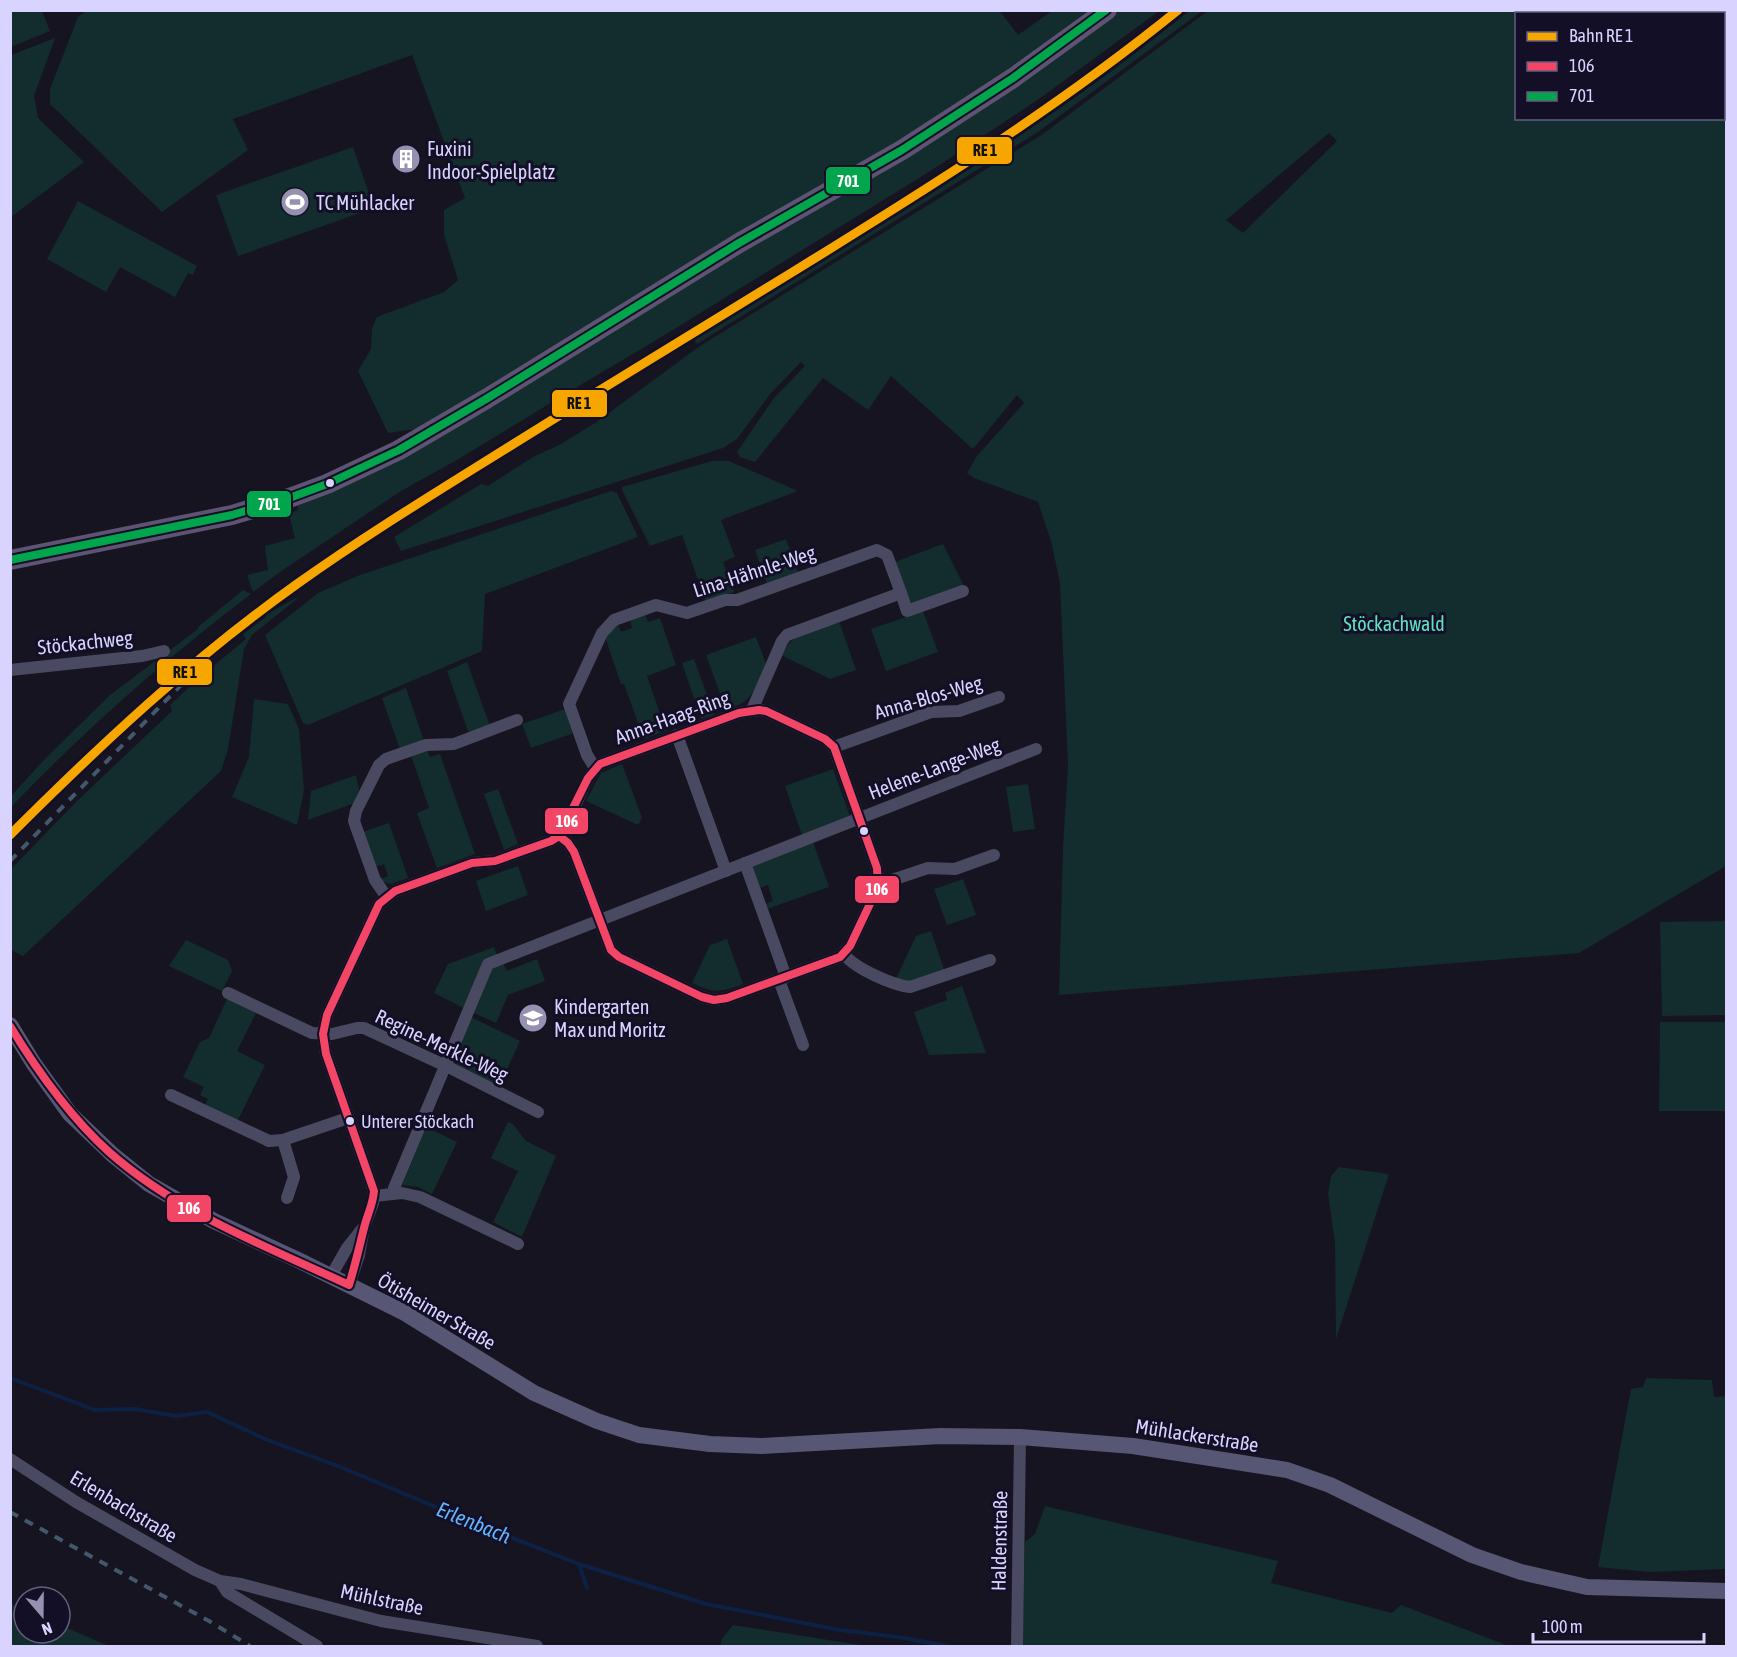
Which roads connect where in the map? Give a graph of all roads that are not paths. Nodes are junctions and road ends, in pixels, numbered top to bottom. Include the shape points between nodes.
1 (1107, 10) edge
2 (10, 560) edge
3 (963, 591) dead end
4 (901, 593) junction
5 (164, 651) dead end
6 (10, 670) edge
7 (999, 698) dead end
8 (752, 710) junction
9 (517, 720) dead end
10 (677, 735) junction
11 (834, 747) junction
12 (1036, 749) dead end
13 (595, 768) junction
14 (859, 818) junction
15 (559, 836) junction
16 (994, 855) dead end
17 (746, 863) junction
18 (726, 870) junction
19 (879, 882) junction
20 (386, 896) junction
21 (599, 921) junction
22 (844, 954) junction
23 (990, 960) dead end
24 (783, 978) junction
25 (228, 993) dead end
26 (10, 1025) edge
27 (323, 1034) junction
28 (802, 1045) dead end
29 (446, 1066) junction
30 (171, 1095) dead end
31 (538, 1112) dead end
32 (348, 1118) junction
33 (283, 1140) junction
34 (395, 1193) junction
35 (374, 1196) junction
36 (287, 1198) dead end
37 (364, 1227) junction
38 (518, 1244) dead end
39 (331, 1276) junction
40 (349, 1285) junction
41 (639, 1435) joint
42 (1020, 1437) junction
43 (10, 1458) edge
44 (220, 1581) junction
45 (1726, 1591) edge
46 (317, 1647) edge
47 (537, 1647) edge
48 (1017, 1647) edge

1 - 2 main road via 902,150 739,243 399,450 327,484 232,515
3 - 4 street, Lina-Hähnle-Weg via 907,611
4 - 8 street via 787,635
4 - 13 street, Lina-Hähnle-Weg via 887,555 878,550 687,614 656,605 614,620 602,633 569,704
5 - 6 street, Stöckachweg
7 - 11 street, Anna-Blos-Weg via 959,711 931,712
8 - 10 street, Anna-Haag-Ring
8 - 11 street, Anna-Haag-Ring via 766,711
9 - 20 street via 454,744 426,745 379,765 354,821 375,880
10 - 13 street, Anna-Haag-Ring
10 - 18 street
11 - 14 street
12 - 14 street, Helene-Lange-Weg
13 - 15 street
14 - 17 street, Helene-Lange-Weg
14 - 19 street
15 - 20 street
15 - 21 street via 574,852
16 - 19 street via 955,868 928,868
17 - 18 street, Helene-Lange-Weg
17 - 24 street
18 - 21 street, Helene-Lange-Weg
19 - 22 street
20 - 27 street via 331,1005
21 - 24 street via 608,944 619,957 709,999 721,1000
21 - 29 street, Helene-Lange-Weg via 488,964
22 - 23 street via 854,965 910,987
22 - 24 street
24 - 28 street
25 - 27 street, Regine-Merkle-Weg via 302,1029
26 - 39 main road, Ötisheimer Straße via 70,1114 149,1184 213,1221
27 - 29 street, Regine-Merkle-Weg via 364,1028
27 - 32 street
29 - 31 street, Regine-Merkle-Weg
29 - 34 street, Helene-Lange-Weg
30 - 33 street via 260,1138
32 - 33 street
32 - 35 street
33 - 36 street via 294,1178
34 - 35 street
34 - 38 street via 420,1197
35 - 37 street
37 - 39 street
37 - 40 street
39 - 40 main road, Ötisheimer Straße
40 - 41 main road, Ötisheimer Straße via 403,1312 534,1393
41 - 42 main road, Mühlackerstraße via 761,1446 940,1436
42 - 45 main road, Mühlackerstraße via 1133,1446 1287,1470 1330,1485 1472,1556 1587,1587
42 - 48 street, Haldenstraße
43 - 44 street, Erlenbachstraße via 76,1502
44 - 46 street via 228,1592
44 - 47 street, Mühlstraße via 381,1621

